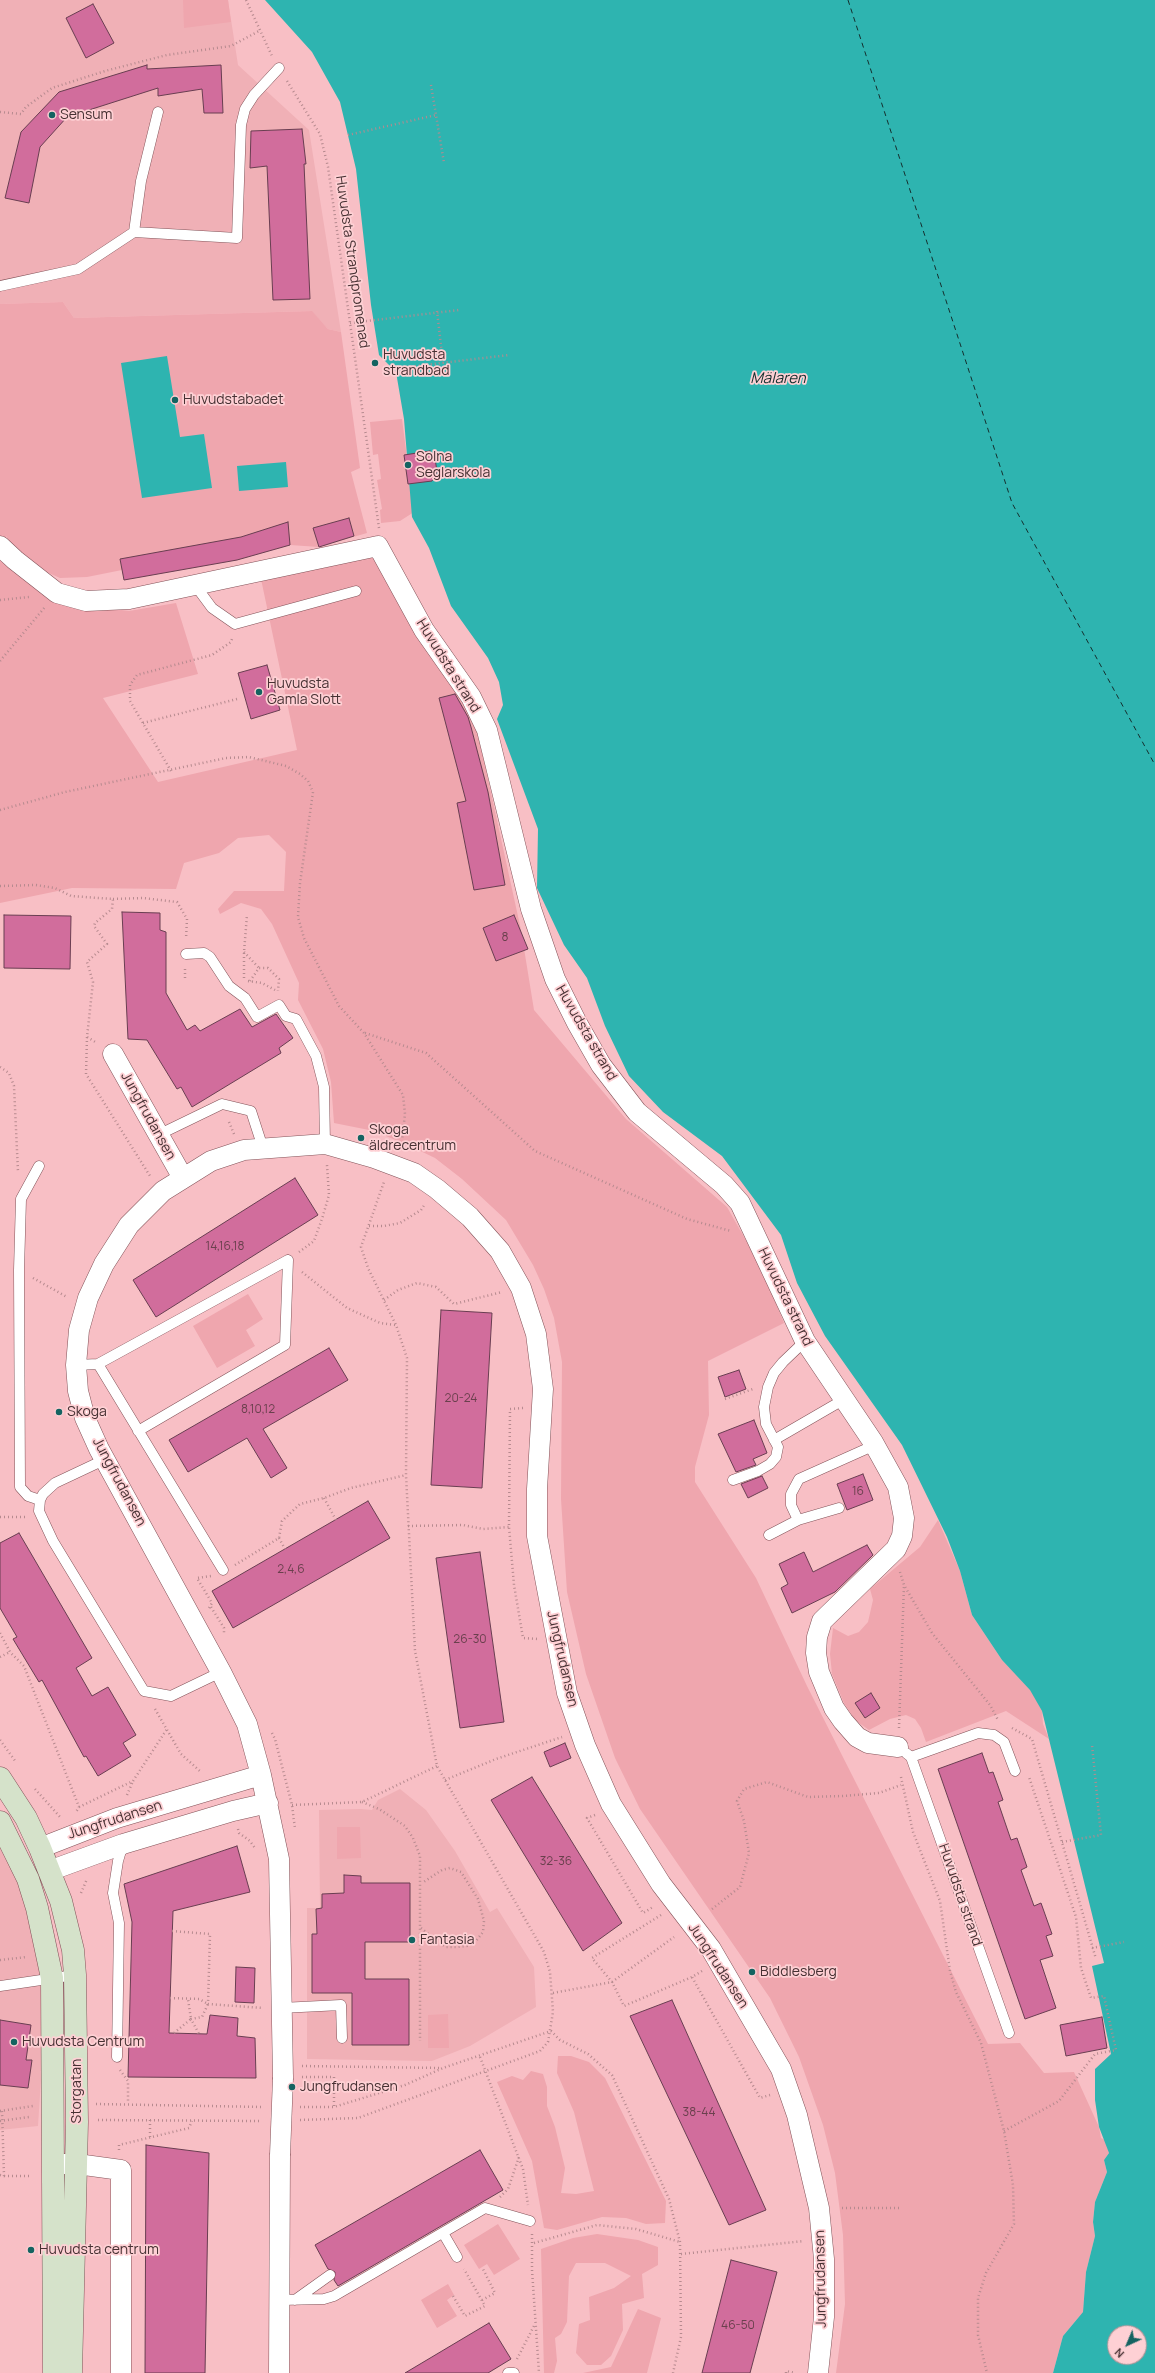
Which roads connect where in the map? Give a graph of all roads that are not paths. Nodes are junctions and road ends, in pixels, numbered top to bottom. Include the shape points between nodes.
1 (279, 68) road end
2 (158, 112) dead end
3 (134, 232) junction
4 (0, 286) edge
5 (0, 546) edge
6 (195, 585) junction
7 (356, 591) dead end
8 (186, 954) road end
9 (113, 1054) road end
10 (158, 1135) junction
11 (325, 1144) junction
12 (263, 1148) junction
13 (39, 1166) dead end
14 (183, 1178) junction
15 (804, 1341) junction
16 (98, 1364) junction
17 (76, 1365) junction
18 (843, 1400) junction
19 (138, 1431) junction
20 (774, 1440) junction
21 (875, 1446) junction
22 (106, 1459) junction
23 (733, 1480) dead end
24 (40, 1500) junction
25 (839, 1508) dead end
26 (798, 1520) junction
27 (769, 1535) dead end
28 (223, 1570) road end
29 (222, 1672) junction
30 (904, 1752) junction
31 (1015, 1771) dead end
32 (261, 1775) junction
33 (0, 1778) edge
34 (268, 1803) junction
35 (0, 1822) edge
36 (123, 1844) junction
37 (40, 1848) junction
38 (17, 1857) junction
39 (48, 1871) junction
40 (28, 1879) junction
41 (75, 1974) junction
42 (52, 1978) junction
43 (0, 1986) edge
44 (273, 2008) junction
45 (1008, 2034) dead end
46 (342, 2038) dead end
47 (117, 2057) dead end
48 (52, 2164) junction
49 (76, 2164) junction
50 (530, 2221) dead end
51 (443, 2233) junction
52 (457, 2257) road end
53 (330, 2275) dead end
54 (288, 2300) junction
55 (54, 2373) edge
56 (71, 2373) edge
57 (120, 2373) edge
58 (279, 2373) edge
59 (818, 2373) edge

1 - 3 lane via 254,95 245,109 237,238
2 - 3 lane via 141,181
3 - 4 lane via 78,269
5 - 6 street via 57,593 86,601 129,599
6 - 7 lane via 212,608 236,624
6 - 15 street, Huvudsta strand via 378,546 424,630 471,697 487,730 531,910 555,979 577,1023 601,1065 637,1112 724,1185 740,1203
8 - 11 lane via 204,953 210,957 229,986 245,998 257,1017 279,1005 286,1016 296,1019 316,1056 324,1087
9 - 10 street, Jungfrudansen
10 - 12 lane via 222,1104 251,1111
10 - 14 street, Jungfrudansen
11 - 12 street, Jungfrudansen
11 - 59 street, Jungfrudansen via 414,1173 429,1199 470,1217 500,1251 521,1288 536,1334 543,1389 537,1489 538,1536 567,1693 585,1745 611,1804 661,1884 711,1949 781,2069 797,2115 818,2208 824,2259 824,2317
12 - 14 street, Jungfrudansen via 244,1150 210,1161
13 - 24 lane via 21,1199 19,1270 20,1487 28,1496
14 - 17 street, Jungfrudansen via 163,1191 129,1225 104,1264 88,1298 79,1330
15 - 18 street, Huvudsta strand
15 - 20 lane via 783,1362 770,1383 764,1407 766,1424
16 - 17 lane
16 - 19 lane
16 - 19 lane via 288,1260 285,1345
17 - 22 street, Jungfrudansen via 78,1391 85,1418
18 - 20 lane
18 - 21 street, Huvudsta strand
19 - 28 lane
20 - 23 lane via 778,1447 776,1457 770,1464
21 - 26 lane via 799,1479 791,1494 791,1505
21 - 30 street, Huvudsta strand via 898,1487 904,1518 902,1536 896,1549 884,1562 841,1600 822,1621 816,1653 818,1672 834,1708 857,1737 868,1743
22 - 24 lane via 55,1483
22 - 29 street, Jungfrudansen
24 - 29 lane via 41,1517 53,1541 144,1691 171,1696
25 - 26 lane
26 - 27 lane
29 - 32 street, Jungfrudansen via 247,1724
30 - 31 lane, Huvudsta strand via 978,1733 994,1735 1004,1742
30 - 45 lane, Huvudsta strand
32 - 34 street, Jungfrudansen
32 - 37 street, Jungfrudansen via 117,1818
33 - 37 street, Storgatan via 26,1818
34 - 36 street, Jungfrudansen
34 - 44 street, Jungfrudansen via 279,1859
35 - 38 street, Storgatan
36 - 39 street, Jungfrudansen
36 - 47 lane via 113,1893 119,1923
37 - 38 street
37 - 39 street, Storgatan
38 - 40 street, Storgatan
39 - 40 street
39 - 41 street, Storgatan via 61,1901 73,1950
40 - 42 street, Storgatan via 38,1908
41 - 42 lane
41 - 49 street, Storgatan
42 - 43 lane
42 - 48 street, Storgatan
44 - 46 lane via 341,2005
44 - 54 street, Jungfrudansen, bridge via 292,2074 280,2155
48 - 49 street
48 - 55 street, Storgatan
49 - 56 street, Storgatan
49 - 57 street via 121,2170
50 - 51 lane via 485,2208
51 - 52 lane
51 - 54 lane via 334,2296
53 - 54 lane
54 - 58 street, Jungfrudansen

